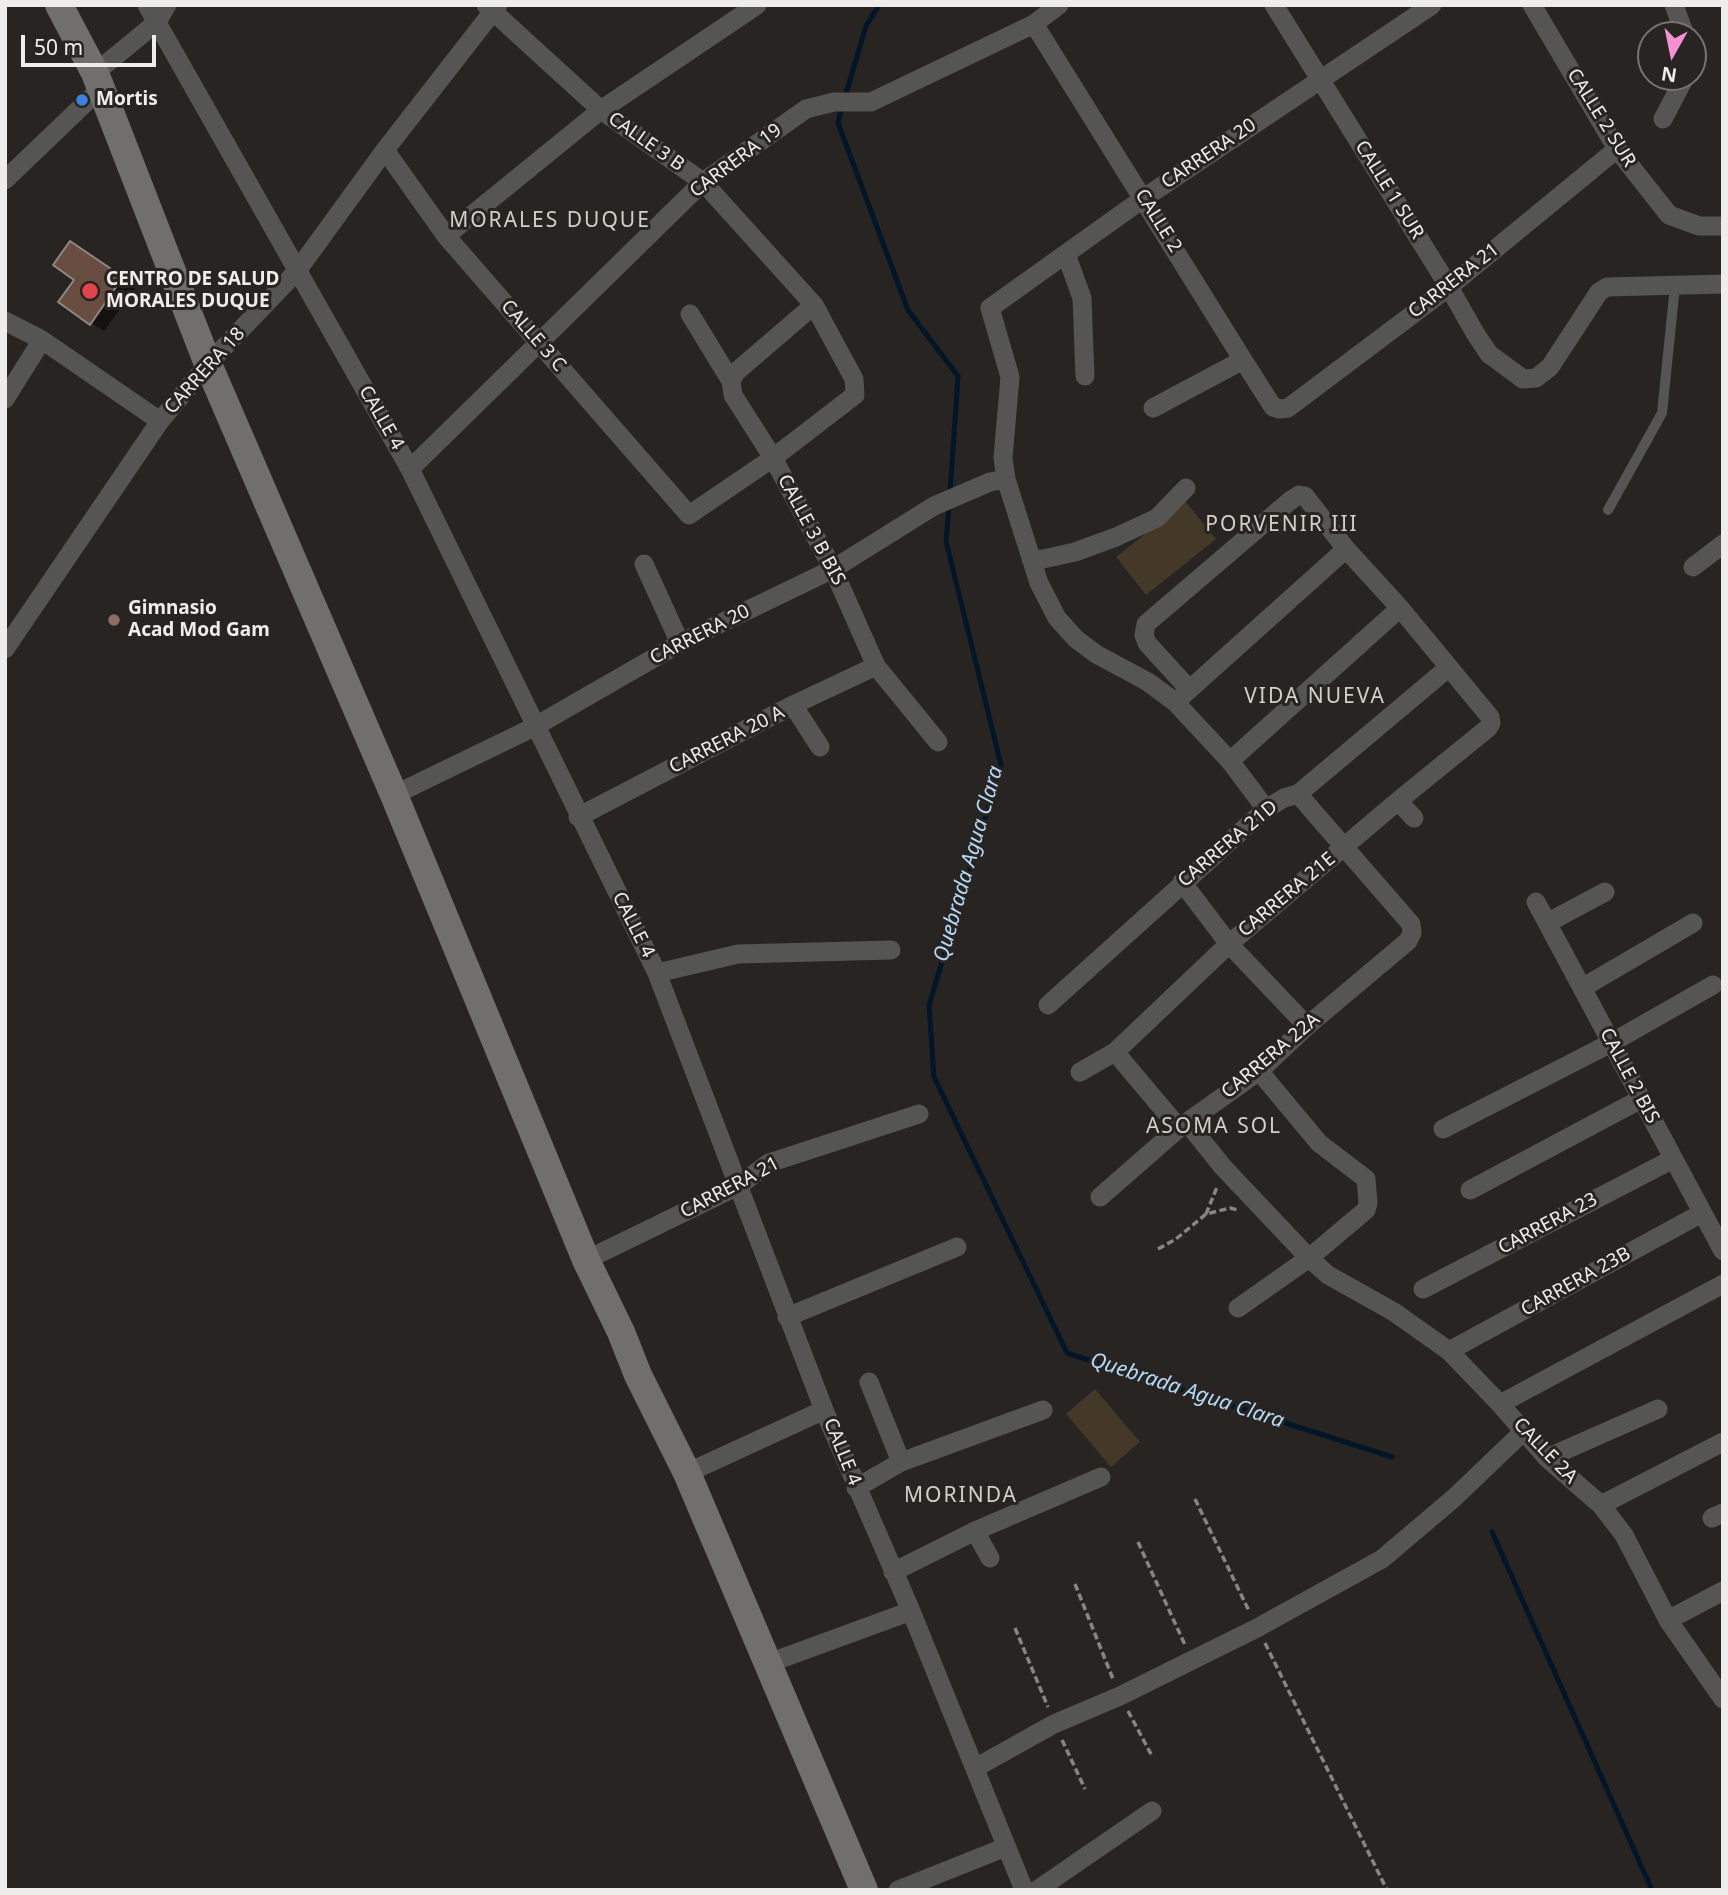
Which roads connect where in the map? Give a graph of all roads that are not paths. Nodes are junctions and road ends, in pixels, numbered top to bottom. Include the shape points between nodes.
1 (59, 5) edge
2 (757, 5) edge
3 (1059, 5) edge
4 (1274, 5) edge
5 (1432, 5) edge
6 (1532, 5) edge
7 (492, 7) edge
8 (157, 11) edge
9 (1034, 24) junction
10 (98, 80) junction
11 (1321, 80) junction
12 (1678, 91) edge
13 (601, 110) junction
14 (1663, 119) dead end
15 (1617, 149) junction
16 (385, 150) junction
17 (5, 180) edge
18 (703, 182) junction
19 (1144, 198) junction
20 (1723, 226) edge
21 (446, 236) junction
22 (1066, 254) junction
23 (297, 271) junction
24 (1723, 284) edge
25 (1675, 286) junction
26 (1449, 287) junction
27 (814, 305) junction
28 (690, 314) dead end
29 (5, 321) edge
30 (42, 341) junction
31 (538, 342) junction
32 (1242, 360) junction
33 (208, 364) junction
34 (1085, 376) dead end
35 (731, 381) junction
36 (5, 399) edge
37 (1153, 408) dead end
38 (1288, 408) joint
39 (160, 421) junction
40 (773, 458) junction
41 (410, 468) junction
42 (998, 480) junction
43 (1186, 488) dead end
44 (1608, 510) dead end
45 (1723, 544) edge
46 (1346, 549) junction
47 (1031, 559) junction
48 (644, 564) dead end
49 (1693, 566) dead end
50 (833, 569) junction
51 (1400, 608) junction
52 (8, 638) edge
53 (680, 643) junction
54 (876, 666) junction
55 (1448, 668) junction
56 (1182, 695) junction
57 (793, 705) junction
58 (534, 727) junction
59 (938, 742) dead end
60 (820, 747) dead end
61 (1230, 761) junction
62 (1298, 794) junction
63 (394, 795) junction
64 (1398, 801) junction
65 (1266, 809) junction
66 (579, 817) junction
67 (1414, 818) dead end
68 (1343, 847) junction
69 (1182, 882) junction
70 (1605, 892) dead end
71 (1536, 902) dead end
72 (1547, 923) junction
73 (1693, 923) dead end
74 (1229, 944) junction
75 (891, 950) dead end
76 (657, 973) junction
77 (1713, 985) dead end
78 (1582, 988) junction
79 (1048, 1005) dead end
80 (1307, 1026) junction
81 (1611, 1042) junction
82 (1115, 1052) junction
83 (1259, 1071) junction
84 (1080, 1072) dead end
85 (1641, 1099) junction
86 (919, 1114) dead end
87 (1183, 1125) junction
88 (1443, 1129) dead end
89 (1673, 1159) junction
90 (738, 1186) junction
91 (1470, 1190) dead end
92 (1100, 1197) dead end
93 (1702, 1213) junction
94 (957, 1247) dead end
95 (1722, 1249) edge
96 (1309, 1258) junction
97 (586, 1260) junction
98 (1723, 1284) edge
99 (1423, 1289) dead end
100 (1238, 1308) dead end
101 (787, 1317) junction
102 (1449, 1351) junction
103 (869, 1382) dead end
104 (1500, 1404) junction
105 (1658, 1409) dead end
106 (824, 1410) junction
107 (1043, 1410) dead end
108 (1524, 1431) junction
109 (1723, 1442) edge
110 (1546, 1458) junction
111 (901, 1462) junction
112 (687, 1473) junction
113 (1101, 1477) dead end
114 (856, 1488) junction
115 (1601, 1505) junction
116 (975, 1531) junction
117 (990, 1558) dead end
118 (893, 1572) junction
119 (1723, 1591) edge
120 (911, 1611) junction
121 (1668, 1619) junction
122 (769, 1664) junction
123 (1723, 1699) edge
124 (975, 1768) junction
125 (1152, 1811) dead end
126 (1006, 1847) junction
127 (864, 1890) edge
128 (898, 1890) edge
129 (1024, 1890) edge
130 (1037, 1890) edge

1 - 10 street
2 - 13 street
3 - 9 street, CARRERA 19
4 - 11 street, CALLE 1 SUR
5 - 11 street, CARRERA 20
6 - 15 street, CALLE 2 SUR
7 - 13 street, CALLE 3 B
7 - 16 street, CARRERA 18
8 - 10 street
8 - 23 street, CALLE 4
9 - 18 street, CARRERA 19 via 871,102 834,102 806,110
9 - 19 street, CALLE 2
10 - 17 street
10 - 33 street
11 - 19 street, CARRERA 20
11 - 26 street, CALLE 1 SUR
12 - 14 street
13 - 18 street, CALLE 3 B
13 - 21 street
15 - 20 street, CALLE 2 SUR via 1669,215 1699,226
15 - 26 street, CARRERA 21
16 - 21 street, CALLE 3 C
16 - 23 street, CARRERA 18
18 - 27 street, CALLE 3 B
18 - 31 street, CARRERA 19
19 - 22 street, CARRERA 20
19 - 32 street, CALLE 2
21 - 31 street, CALLE 3 C
22 - 34 street via 1082,298
22 - 42 street, CARRERA 20 via 990,308 1010,377
23 - 33 street, CARRERA 18
23 - 41 street, CALLE 4
24 - 25 street
25 - 26 street, CALLE 1 SUR via 1606,287 1550,367 1530,380 1489,354
25 - 44 lane via 1662,413
26 - 38 street, CARRERA 21
27 - 35 street
27 - 40 street, CALLE 3 B via 853,379 855,395
28 - 35 street, CALLE 3 B BIS
29 - 30 street
30 - 36 street
30 - 39 street
31 - 40 street, CALLE 3 C via 690,515
31 - 41 street, CARRERA 19
32 - 37 street
32 - 38 street, CALLE 2 via 1273,407
33 - 39 street, CARRERA 18
33 - 63 street
35 - 40 street, CALLE 3 B BIS via 733,395
39 - 52 street, CARRERA 18
40 - 50 street, CALLE 3 B BIS
41 - 58 street, CALLE 4
42 - 47 street
42 - 50 street, CARRERA 20 via 934,506
43 - 47 street via 1157,518 1116,537 1075,552
45 - 49 street
46 - 51 street
46 - 56 street
46 - 56 street via 1305,496 1299,495 1146,624 1147,643
47 - 56 street via 1057,618 1076,639 1148,682
48 - 53 street
50 - 53 street, CARRERA 20
50 - 54 street, CALLE 3 B BIS
51 - 55 street
51 - 61 street
53 - 58 street, CARRERA 20
54 - 57 street, CARRERA 20 A
54 - 59 street, CALLE 3 B BIS
55 - 62 street, CARRERA 21D
55 - 64 street, CARRERA 21E via 1490,717 1488,728
56 - 61 street
57 - 60 street
57 - 66 street, CARRERA 20 A
58 - 63 street, CARRERA 20
58 - 66 street, CALLE 4
61 - 65 street
62 - 65 street, CARRERA 21D
62 - 68 street
63 - 97 street
64 - 67 street
64 - 68 street, CARRERA 21E
65 - 69 street, CARRERA 21D
66 - 76 street, CALLE 4
68 - 74 street, CARRERA 21E
68 - 80 street, CARRERA 22A via 1411,924 1412,933
69 - 74 street
69 - 79 street, CARRERA 21D
70 - 72 street
71 - 72 street, CALLE 2 BIS
72 - 78 street, CALLE 2 BIS
73 - 78 street
74 - 80 street
74 - 82 street, CARRERA 21E
75 - 76 street via 738,954
76 - 90 street, CALLE 4
77 - 81 street
78 - 81 street, CALLE 2 BIS
80 - 83 street, CARRERA 22A
81 - 85 street, CALLE 2 BIS
81 - 88 street
82 - 84 street, CARRERA 21E
82 - 87 street, CALLE 2A
83 - 87 street, CARRERA 22A
83 - 96 street via 1319,1143 1366,1180 1366,1210
85 - 89 street, CALLE 2 BIS
85 - 91 street
86 - 90 street, CARRERA 21 via 769,1163
87 - 92 street, CARRERA 22A
87 - 96 street, CALLE 2A
89 - 93 street, CALLE 2 BIS
89 - 99 street, CARRERA 23
90 - 97 street, CARRERA 21
90 - 101 street, CALLE 4
93 - 95 street, CALLE 2 BIS
93 - 102 street, CARRERA 23B
94 - 101 street
96 - 100 street
96 - 102 street, CALLE 2A via 1328,1275 1394,1312
97 - 112 street
98 - 104 street
101 - 106 street, CALLE 4
102 - 104 street, CALLE 2A
103 - 111 street
104 - 108 street, CALLE 2A
105 - 110 street
106 - 112 street
106 - 114 street, CALLE 4
107 - 111 street
108 - 110 street, CALLE 2A
108 - 124 street via 1382,1559 1257,1628 1054,1724
109 - 115 street
110 - 115 street, CALLE 2A
111 - 114 street
112 - 122 street
113 - 116 street
114 - 118 street, CALLE 4
115 - 121 street, CALLE 2A via 1624,1535
116 - 117 street
116 - 118 street
118 - 120 street, CALLE 4
119 - 121 street
120 - 122 street
120 - 124 street, CALLE 4
121 - 123 street, CALLE 2A
122 - 127 street
124 - 126 street, CALLE 4
125 - 130 street
126 - 128 street
126 - 129 street, CALLE 4

